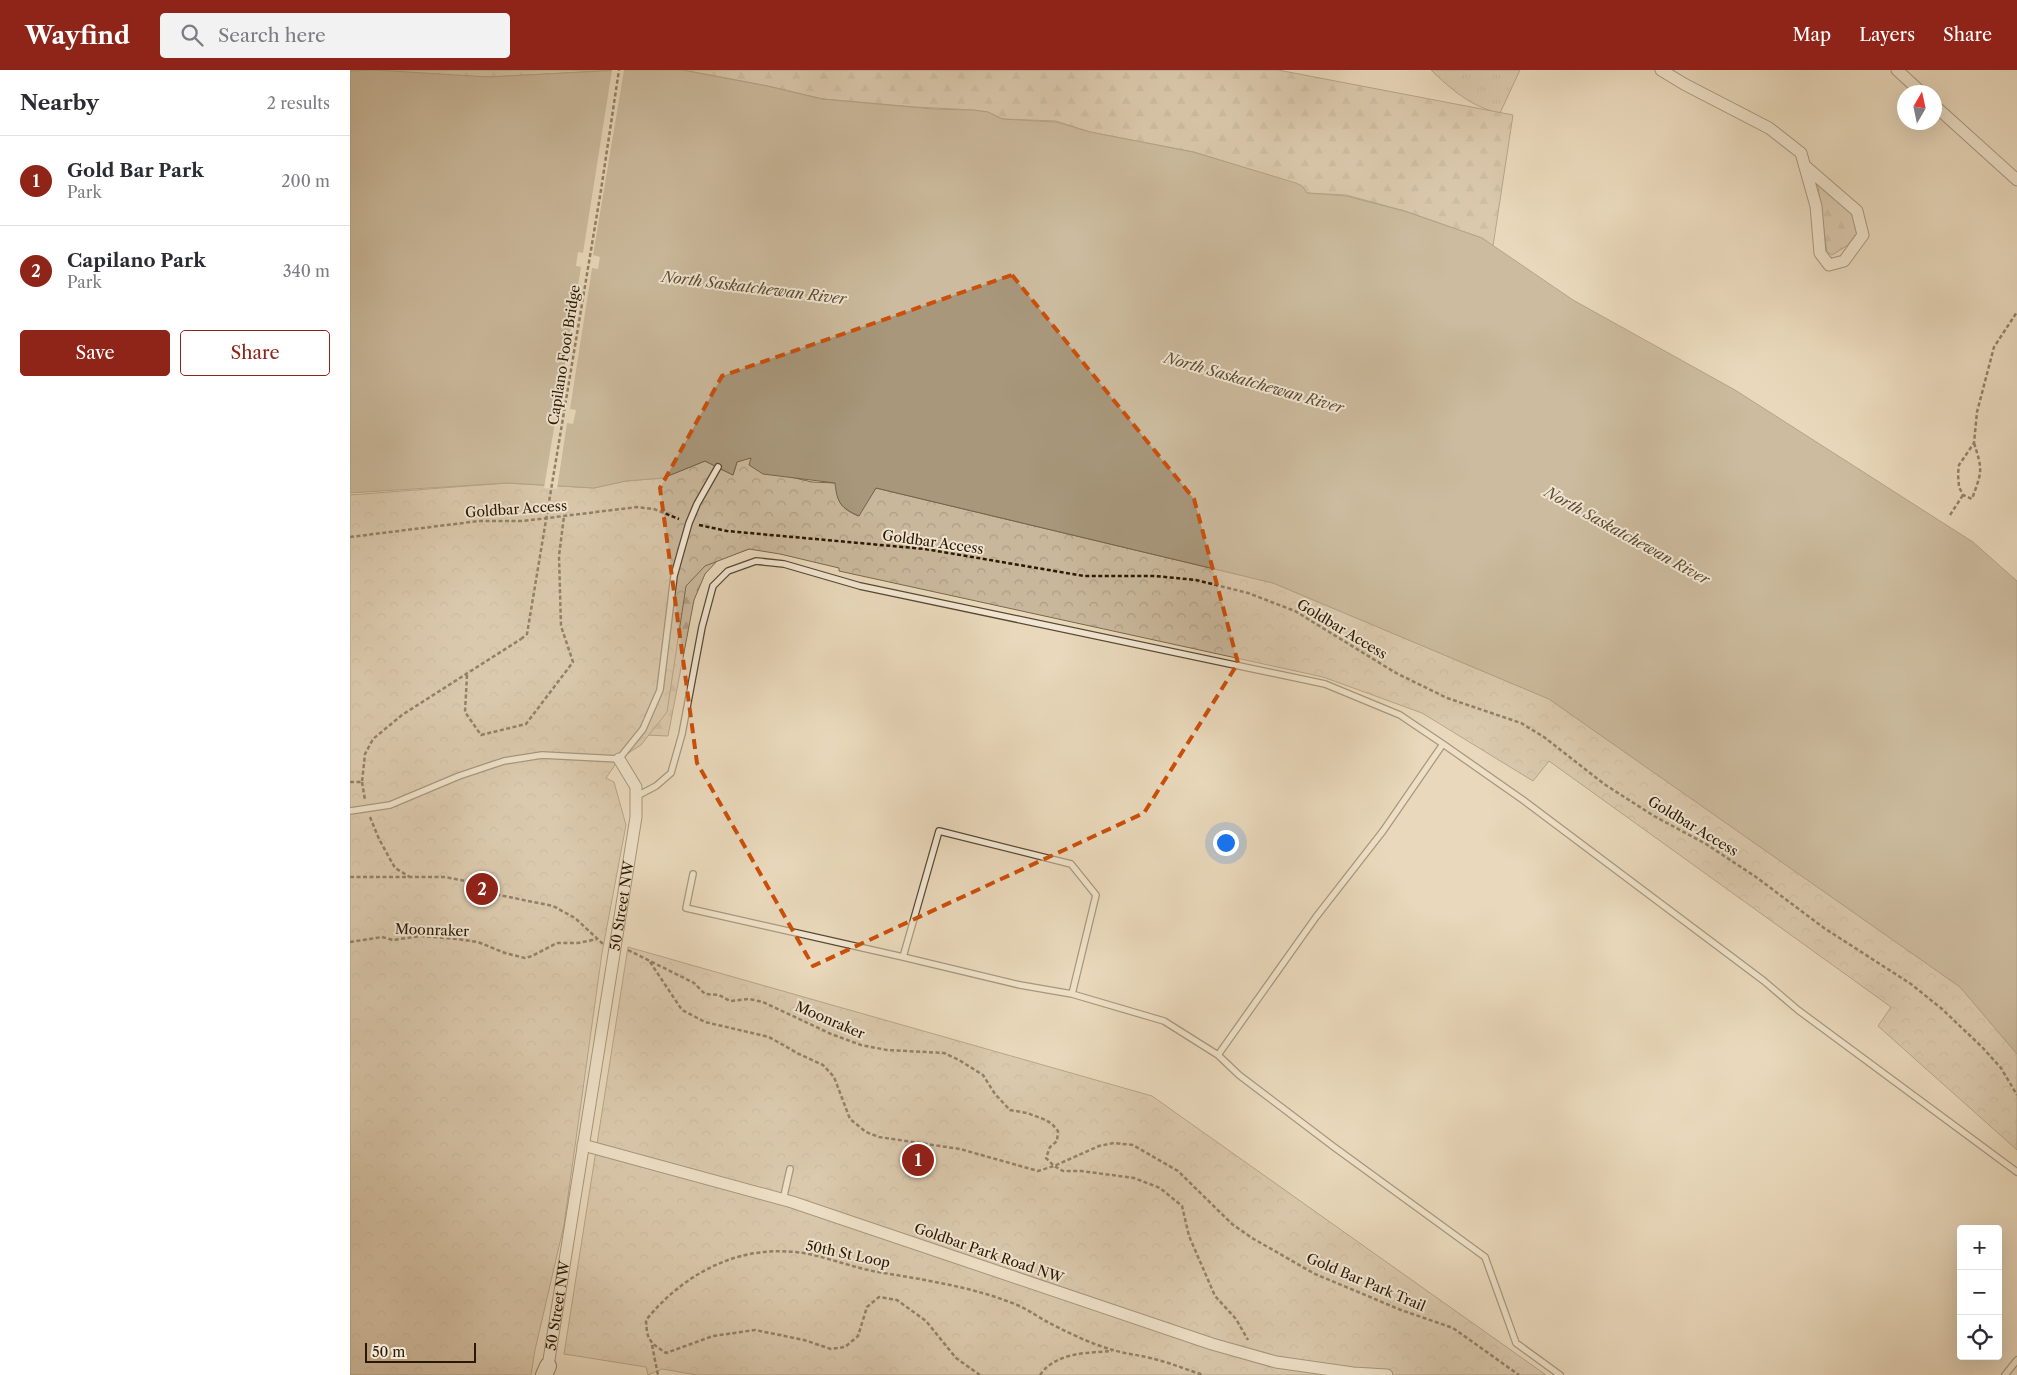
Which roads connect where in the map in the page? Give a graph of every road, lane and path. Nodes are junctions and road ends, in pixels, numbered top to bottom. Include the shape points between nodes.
1 (618, 70) edge
2 (1662, 70) edge
3 (1897, 70) edge
4 (1913, 85) edge
5 (1942, 112) edge
6 (1805, 166) junction
7 (2017, 180) edge
8 (2017, 312) edge
9 (1974, 443) junction
10 (718, 468) dead end
11 (1963, 495) junction
12 (1950, 515) dead end
13 (564, 516) junction
14 (689, 523) junction
15 (350, 537) edge
16 (466, 675) junction
17 (1443, 744) junction
18 (619, 759) junction
19 (350, 782) edge
20 (362, 782) junction
21 (637, 796) junction
22 (367, 809) junction
23 (350, 811) edge
24 (693, 874) dead end
25 (350, 877) edge
26 (410, 877) junction
27 (350, 942) edge
28 (628, 949) dead end
29 (903, 957) junction
30 (649, 960) junction
31 (1072, 994) junction
32 (1218, 1055) junction
33 (2017, 1095) edge
34 (582, 1145) junction
35 (1054, 1166) junction
36 (790, 1169) dead end
37 (2017, 1172) edge
38 (783, 1200) junction
39 (652, 1344) junction
40 (1113, 1350) junction
41 (1256, 1357) junction
42 (2017, 1360) edge
43 (546, 1372) edge
44 (658, 1375) edge
45 (980, 1375) edge
46 (1040, 1375) edge
47 (1204, 1375) edge
48 (1387, 1375) edge
49 (1519, 1375) edge
50 (1560, 1375) edge
51 (2005, 1375) edge

1 - 16 path, Capilano Foot Bridge, bridge via 602,190 528,634
2 - 6 street via 1769,128 1801,153
3 - 4 street
5 - 7 street
6 - 6 street via 1816,206 1820,253 1829,265 1844,261 1863,235 1857,210
8 - 9 path via 1994,347
9 - 11 path via 1959,465 1959,487
9 - 11 path via 1982,466 1980,478 1972,499
10 - 14 lane via 696,504
11 - 12 path
13 - 14 path, Goldbar Access via 637,507 654,509
13 - 15 path, Goldbar Access via 523,521 479,521
13 - 16 path via 559,556 561,626 573,662 526,724 481,735 465,712
14 - 18 lane via 674,576 660,690 643,729
14 - 33 path, Goldbar Access via 727,531 925,549 1084,576 1196,580 1248,592 1294,611 1396,673 1447,698 1522,723 1604,784 1756,877 1942,1009 2001,1068
16 - 20 path via 402,715 373,738 365,754
17 - 21 lane via 1400,715 1325,684 879,590 784,564 756,561 728,571 713,586 671,773
17 - 32 lane
17 - 37 lane via 1531,806
18 - 21 street, 50 Street NW via 636,787
18 - 22 lane via 542,754 504,761 459,776 390,806
19 - 20 path
20 - 22 path
21 - 34 street, 50 Street NW
22 - 23 lane
22 - 26 path via 388,858 395,868
24 - 29 lane via 686,908
25 - 26 path
26 - 27 path, Moonraker via 466,881 494,894 554,906 575,918 598,939 557,943 524,958 478,942 457,939 421,936 394,940 382,937
28 - 30 path, Gold Bar Park Trail
29 - 31 lane
29 - 31 lane via 939,831 1072,864 1096,895
30 - 35 path, Gold Bar Park Trail via 682,1010 705,1022 769,1037 823,1065 834,1077 850,1119 866,1132 879,1137 960,1148 1038,1171
30 - 35 path, Moonraker via 694,983 705,994 719,995 730,1001 748,998 763,1002 860,1045 944,1053 959,1060 983,1075 1010,1110 1027,1113 1052,1124 1058,1132 1057,1141 1050,1147 1046,1158
31 - 32 lane via 1164,1021
32 - 50 lane via 1239,1075 1485,1258 1516,1343
34 - 38 street, Goldbar Park Road NW
34 - 43 street, 50 Street NW
35 - 41 path via 1063,1171 1134,1178 1160,1188 1182,1206 1189,1236 1215,1296 1236,1318
35 - 49 path, Gold Bar Park Trail via 1099,1146 1114,1143 1133,1146 1178,1171 1232,1224 1252,1238 1315,1274 1453,1328
36 - 38 lane
38 - 41 street, Goldbar Park Road NW via 1130,1318
39 - 40 path, 50th St Loop via 646,1320 666,1297 704,1269 731,1257 773,1251 808,1254 851,1266 971,1288 1019,1306 1044,1321
39 - 44 path
39 - 45 path via 666,1353 713,1336 755,1330 831,1349 845,1347 858,1336 867,1307 879,1297 897,1300 926,1321 956,1358
40 - 46 path, 50th St Loop via 1066,1356 1044,1368
40 - 47 path, 50th St Loop via 1153,1358
41 - 48 street, Goldbar Park Road NW via 1314,1369
42 - 51 lane

